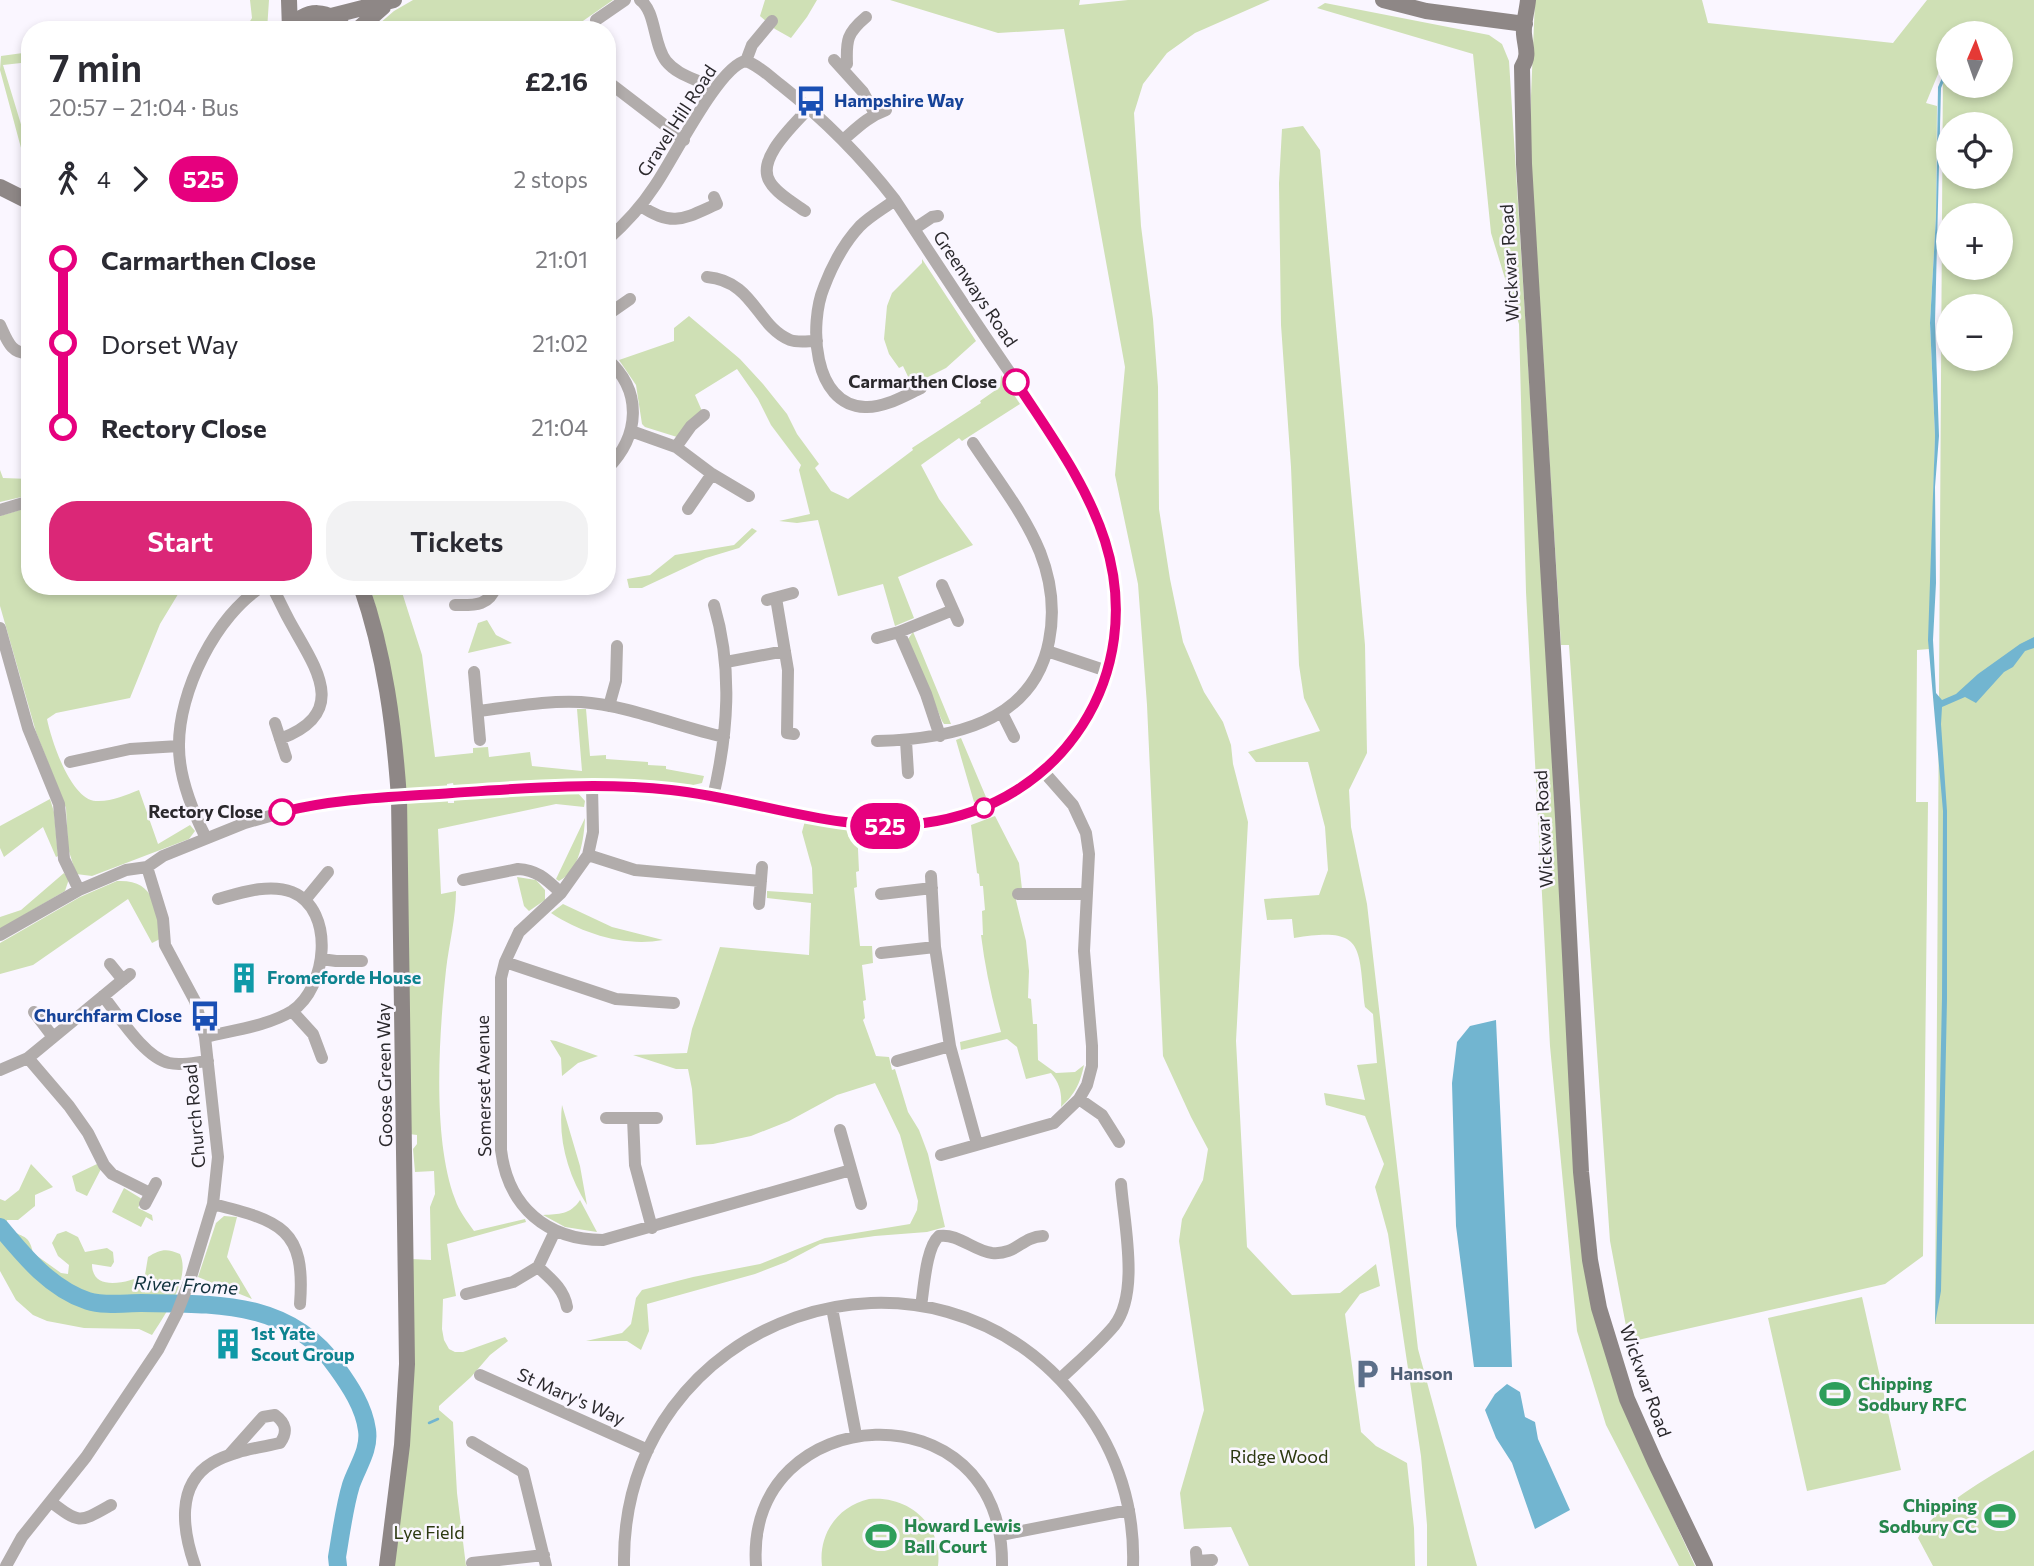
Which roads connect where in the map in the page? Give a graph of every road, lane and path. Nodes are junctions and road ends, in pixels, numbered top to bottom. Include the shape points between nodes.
1 (289, 0) edge
2 (308, 0) edge
3 (625, 0) edge
4 (1383, 0) edge
5 (1528, 0) edge
6 (392, 1) edge
7 (645, 1) edge
8 (327, 14) junction
9 (866, 17) dead end
10 (596, 20) dead end
11 (772, 20) dead end
12 (290, 21) edge
13 (297, 21) edge
14 (338, 21) edge
15 (369, 21) edge
16 (1524, 30) junction
17 (746, 61) junction
18 (616, 89) edge
19 (714, 89) junction
20 (810, 107) junction
21 (844, 139) junction
22 (684, 140) junction
23 (0, 187) edge
24 (714, 197) dead end
25 (21, 198) edge
26 (895, 200) junction
27 (641, 206) junction
28 (803, 206) dead end
29 (938, 216) dead end
30 (914, 229) junction
31 (616, 231) edge
32 (707, 277) dead end
33 (624, 300) dead end
34 (616, 307) edge
35 (0, 325) edge
36 (817, 341) junction
37 (21, 355) edge
38 (616, 367) edge
39 (921, 388) dead end
40 (705, 415) dead end
41 (631, 431) junction
42 (972, 443) dead end
43 (676, 447) junction
44 (616, 459) edge
45 (712, 474) junction
46 (749, 496) dead end
47 (21, 504) edge
48 (688, 509) dead end
49 (0, 510) edge
50 (942, 585) dead end
51 (793, 593) dead end
52 (252, 595) edge
53 (277, 595) edge
54 (364, 595) edge
55 (491, 595) edge
56 (455, 605) dead end
57 (714, 605) dead end
58 (0, 628) edge
59 (899, 632) junction
60 (877, 638) dead end
61 (617, 646) dead end
62 (785, 651) junction
63 (1047, 651) junction
64 (726, 662) junction
65 (1107, 671) junction
66 (474, 672) dead end
67 (609, 706) junction
68 (478, 711) junction
69 (1002, 713) junction
70 (275, 723) dead end
71 (794, 734) dead end
72 (940, 736) junction
73 (724, 737) junction
74 (1014, 737) dead end
75 (280, 739) junction
76 (480, 740) dead end
77 (877, 741) dead end
78 (906, 741) junction
79 (179, 746) junction
80 (286, 757) dead end
81 (70, 762) dead end
82 (1043, 771) junction
83 (908, 773) dead end
84 (592, 787) junction
85 (713, 797) junction
86 (206, 838) junction
87 (588, 855) junction
88 (147, 867) junction
89 (762, 867) dead end
90 (328, 872) dead end
91 (469, 875) dead end
92 (761, 881) junction
93 (79, 890) junction
94 (1025, 891) dead end
95 (561, 893) junction
96 (224, 894) dead end
97 (881, 894) dead end
98 (1086, 894) junction
99 (304, 900) junction
100 (759, 904) dead end
101 (0, 935) edge
102 (935, 947) junction
103 (881, 954) dead end
104 (355, 958) dead end
105 (321, 959) junction
106 (505, 962) junction
107 (110, 964) dead end
108 (103, 996) junction
109 (674, 1003) dead end
110 (292, 1011) junction
111 (34, 1012) dead end
112 (54, 1037) junction
113 (205, 1037) junction
114 (950, 1046) junction
115 (28, 1058) junction
116 (322, 1058) dead end
117 (208, 1061) junction
118 (897, 1061) dead end
119 (0, 1070) edge
120 (1079, 1099) junction
121 (606, 1118) dead end
122 (633, 1118) junction
123 (657, 1118) dead end
124 (840, 1130) dead end
125 (1119, 1142) dead end
126 (977, 1144) junction
127 (941, 1155) dead end
128 (851, 1170) junction
129 (1121, 1184) dead end
130 (150, 1193) dead end
131 (213, 1203) junction
132 (861, 1204) dead end
133 (652, 1227) junction
134 (555, 1231) junction
135 (1043, 1236) dead end
136 (1017, 1249) junction
137 (1021, 1262) dead end
138 (538, 1267) junction
139 (472, 1289) dead end
140 (568, 1300) dead end
141 (300, 1304) dead end
142 (921, 1306) junction
143 (832, 1308) junction
144 (480, 1375) dead end
145 (1060, 1379) junction
146 (856, 1435) junction
147 (472, 1442) dead end
148 (648, 1450) junction
149 (230, 1454) dead end
150 (51, 1502) junction
151 (111, 1505) dead end
152 (1129, 1510) junction
153 (1001, 1535) junction
154 (1197, 1560) edge
155 (1212, 1560) dead end
156 (545, 1561) edge
157 (472, 1563) dead end
158 (6, 1566) edge
159 (195, 1566) edge
160 (387, 1566) edge
161 (624, 1566) edge
162 (756, 1566) edge
163 (1002, 1566) edge
164 (1133, 1566) edge
165 (1705, 1566) edge

1 - 12 main road
2 - 8 main road
3 - 10 street
4 - 16 main road
5 - 16 main road, Wickwar Road
6 - 8 main road
6 - 15 main road
7 - 19 street via 664,59 678,72
8 - 13 main road via 306,14
8 - 14 main road
9 - 21 street via 848,38 844,63 881,112
11 - 17 street, Gravel Hill Road via 752,45
16 - 165 main road, Wickwar Road via 1527,239 1585,1226 1599,1308 1627,1399
17 - 19 street, Gravel Hill Road via 732,68
17 - 20 street, Greenways Road
18 - 22 street
19 - 22 street, Gravel Hill Road
20 - 21 street, Greenways Road
20 - 28 street via 771,153 766,166 773,186
21 - 26 street, Greenways Road
22 - 27 street, Gravel Hill Road
23 - 25 main road
24 - 27 street via 717,204 678,220 661,218
26 - 30 street, Greenways Road
26 - 36 street via 859,227 828,276 819,302
27 - 31 street, Gravel Hill Road
29 - 30 street
30 - 65 street, Greenways Road via 1065,456 1092,509 1115,587 1115,633
32 - 36 street via 741,290 788,340
33 - 34 street
35 - 37 street
36 - 39 street via 826,381 846,402 878,406
38 - 41 street via 629,389
40 - 43 street
41 - 43 street
41 - 44 street
42 - 63 street via 983,467 1026,524 1046,569 1052,602
43 - 45 street
45 - 46 street
45 - 48 street
47 - 49 street
50 - 59 street via 955,616
51 - 62 street via 772,599
52 - 79 street via 233,611 209,648 188,693
53 - 75 street via 321,683 313,718 297,733
54 - 160 main road, Goose Green Way via 387,688 399,799 407,1363
55 - 56 street via 480,609
57 - 64 street
58 - 93 street via 28,728 59,804 64,859
59 - 60 street
59 - 72 street
61 - 67 street via 616,681
62 - 64 street
62 - 71 street via 787,733
63 - 65 street
63 - 69 street via 1035,681
64 - 73 street
65 - 82 street, Greenways Road via 1097,701 1075,738
66 - 68 street
67 - 68 street via 566,702
67 - 73 street
68 - 76 street
69 - 72 street
69 - 74 street
70 - 75 street
72 - 78 street
73 - 85 street
75 - 80 street
77 - 78 street
78 - 83 street
79 - 81 street via 130,748
79 - 86 street via 188,795
82 - 85 street, Greenways Road via 984,808 905,825 835,821
82 - 98 street via 1073,805 1086,833
84 - 85 street, Greenways Road via 673,790
84 - 86 street, Greenways Road, bridge via 360,799 293,809
84 - 87 street, Somerset Avenue via 593,832
86 - 88 street, Greenways Road
87 - 92 street via 635,870
87 - 95 street, Somerset Avenue
88 - 93 street, Greenways Road via 126,870
88 - 113 street, Church Road via 166,945 195,1001
89 - 92 street
90 - 99 street
91 - 95 street via 527,869 541,874
92 - 100 street
93 - 101 street, Greenways Road
94 - 98 street
95 - 106 street, Somerset Avenue via 519,932
96 - 99 street via 282,889
97 - 102 street via 931,882
98 - 120 street via 1084,951 1092,1066
99 - 105 street via 320,925
102 - 103 street
102 - 114 street
104 - 105 street
105 - 110 street via 304,999
106 - 109 street via 600,1000
106 - 134 street, Somerset Avenue via 500,1030 502,1162 525,1209
107 - 108 street via 127,977
108 - 112 street
108 - 117 street via 160,1060
110 - 113 street
110 - 116 street via 313,1034
111 - 112 street
112 - 115 street
113 - 117 street, Church Road
114 - 118 street
114 - 126 street
115 - 119 street
115 - 130 street via 69,1106 113,1174
117 - 131 street, Church Road via 218,1157
120 - 125 street via 1102,1115
120 - 126 street via 1054,1123
121 - 122 street
122 - 123 street
122 - 133 street via 635,1165
124 - 128 street
126 - 127 street
128 - 132 street
128 - 133 street, Somerset Avenue
129 - 145 street via 1129,1284 1126,1305 1114,1326
131 - 141 street via 266,1219 289,1236 300,1258
131 - 150 street, Church Road via 177,1313 147,1366
133 - 134 street, Somerset Avenue via 603,1240
134 - 138 street
135 - 136 street via 1031,1237
136 - 137 street
136 - 142 street via 992,1253 947,1235 936,1237
138 - 139 street via 513,1282
138 - 140 street
142 - 143 street via 883,1302
142 - 145 street via 994,1330 1032,1353
143 - 146 street
143 - 148 street via 777,1324 727,1353 678,1401
144 - 148 street, St Mary's Way
145 - 152 street via 1105,1441
146 - 153 street via 905,1436 949,1455 980,1485
146 - 162 street via 820,1448 780,1483 762,1519
147 - 156 street via 523,1472
148 - 161 street via 627,1517
149 - 159 street via 201,1472 186,1500 186,1537
150 - 151 street via 76,1519 86,1519
150 - 158 street, Church Road via 22,1537
152 - 153 street
152 - 164 street
153 - 163 street
154 - 155 street
156 - 157 street

